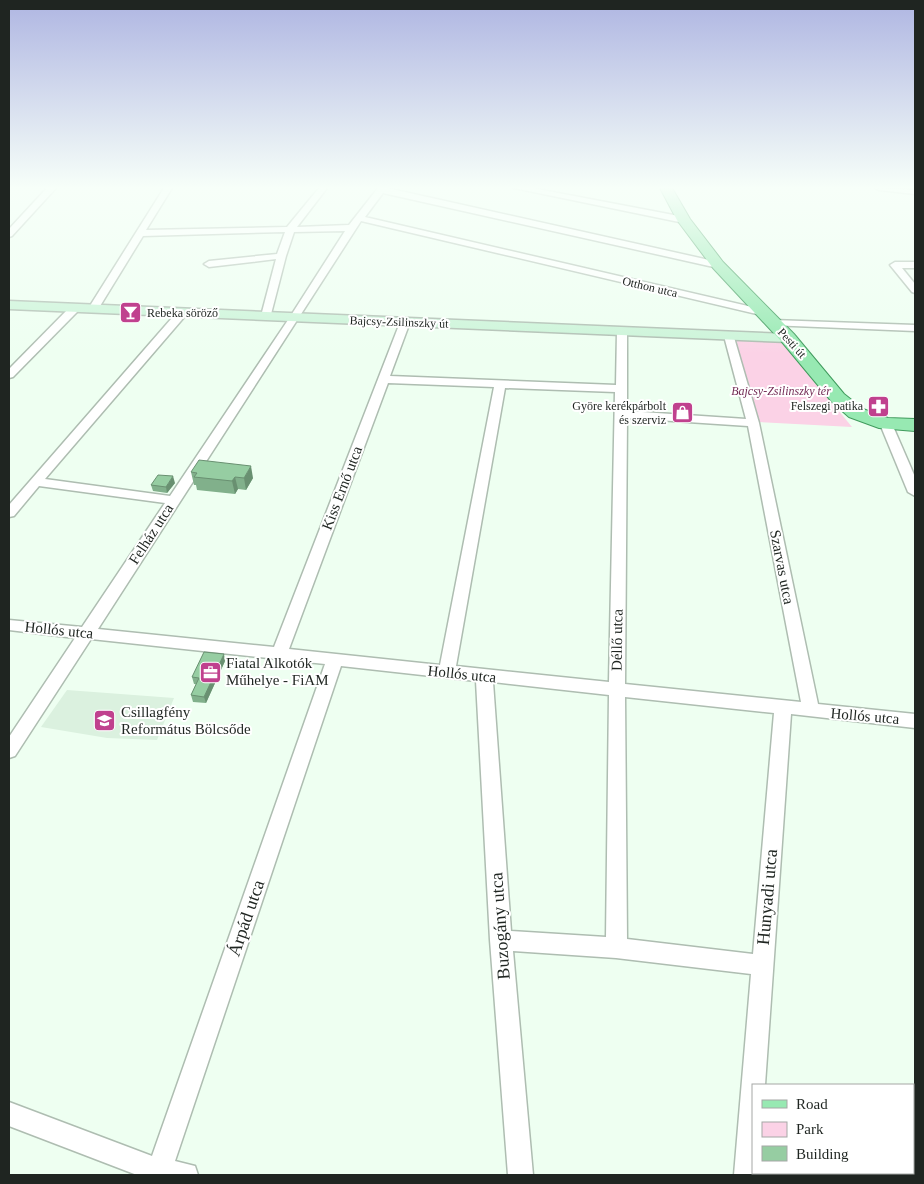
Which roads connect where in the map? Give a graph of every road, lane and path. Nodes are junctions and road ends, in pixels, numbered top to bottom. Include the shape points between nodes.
1 (134, 243) edge
2 (286, 243) edge
3 (341, 243) edge
4 (463, 243) edge
5 (622, 243) edge
6 (702, 243) edge
7 (281, 256) junction
8 (209, 264) dead end
9 (915, 264) edge
10 (718, 265) junction
11 (915, 290) edge
12 (9, 305) edge
13 (75, 308) junction
14 (93, 309) junction
15 (182, 313) junction
16 (266, 316) junction
17 (295, 317) junction
18 (769, 318) junction
19 (405, 322) junction
20 (915, 328) edge
21 (622, 331) junction
22 (729, 336) junction
23 (788, 338) junction
24 (13, 365) edge
25 (9, 375) edge
26 (384, 379) junction
27 (500, 385) junction
28 (621, 389) junction
29 (620, 414) junction
30 (753, 423) junction
31 (886, 424) junction
32 (915, 425) edge
33 (36, 482) junction
34 (915, 492) edge
35 (173, 500) junction
36 (9, 513) edge
37 (9, 625) edge
38 (87, 633) junction
39 (279, 654) junction
40 (335, 660) junction
41 (447, 672) junction
42 (484, 676) junction
43 (617, 688) junction
44 (783, 708) junction
45 (811, 711) junction
46 (915, 721) edge
47 (9, 751) edge
48 (501, 940) junction
49 (616, 948) junction
50 (761, 965) junction
51 (753, 1084) edge
52 (752, 1099) edge
53 (9, 1114) edge
54 (158, 1173) edge
55 (186, 1175) edge
56 (520, 1175) edge
57 (746, 1175) edge

1 - 14 street
2 - 7 street
3 - 17 street, Felház utca
4 - 18 street, Otthon utca
5 - 10 street
6 - 10 main road, Pesti út
7 - 8 street
7 - 16 street
9 - 11 street via 895,265
10 - 18 main road, Pesti út
12 - 13 main road, Bajcsy-Zsilinszky út
13 - 14 main road, Bajcsy-Zsilinszky út
13 - 24 street
14 - 15 main road, Bajcsy-Zsilinszky út
15 - 16 main road, Bajcsy-Zsilinszky út
15 - 33 street
16 - 17 main road, Bajcsy-Zsilinszky út
17 - 19 main road, Bajcsy-Zsilinszky út
17 - 35 street, Felház utca
18 - 20 street, Otthon utca
18 - 23 main road, Pesti út
19 - 21 main road, Bajcsy-Zsilinszky út
19 - 26 street, Kiss Ernő utca
21 - 22 main road, Bajcsy-Zsilinszky út
21 - 28 street, Déllő utca
22 - 23 main road, Bajcsy-Zsilinszky út
22 - 30 street
23 - 31 main road, Pesti út via 838,398 856,413
24 - 25 street
26 - 27 street
26 - 39 street, Kiss Ernő utca
27 - 28 street
27 - 41 street
28 - 29 street, Déllő utca
29 - 30 street
29 - 43 street, Déllő utca
30 - 45 street, Szarvas utca
31 - 32 main road, Pesti út
31 - 34 street
33 - 35 street
33 - 36 street
35 - 38 street, Felház utca
37 - 38 street, Hollós utca
38 - 39 street, Hollós utca
38 - 47 street, Felház utca
39 - 40 street, Hollós utca
40 - 41 street, Hollós utca
40 - 54 street, Árpád utca
41 - 42 street, Hollós utca
42 - 43 street, Hollós utca
42 - 48 street, Buzogány utca
43 - 44 street, Hollós utca
43 - 49 street, Déllő utca
44 - 45 street, Hollós utca
44 - 50 street, Hunyadi utca
45 - 46 street, Hollós utca
48 - 49 street
48 - 56 street, Buzogány utca
49 - 50 street
50 - 51 street, Hunyadi utca
52 - 57 street, Hunyadi utca
53 - 54 street
54 - 55 street

